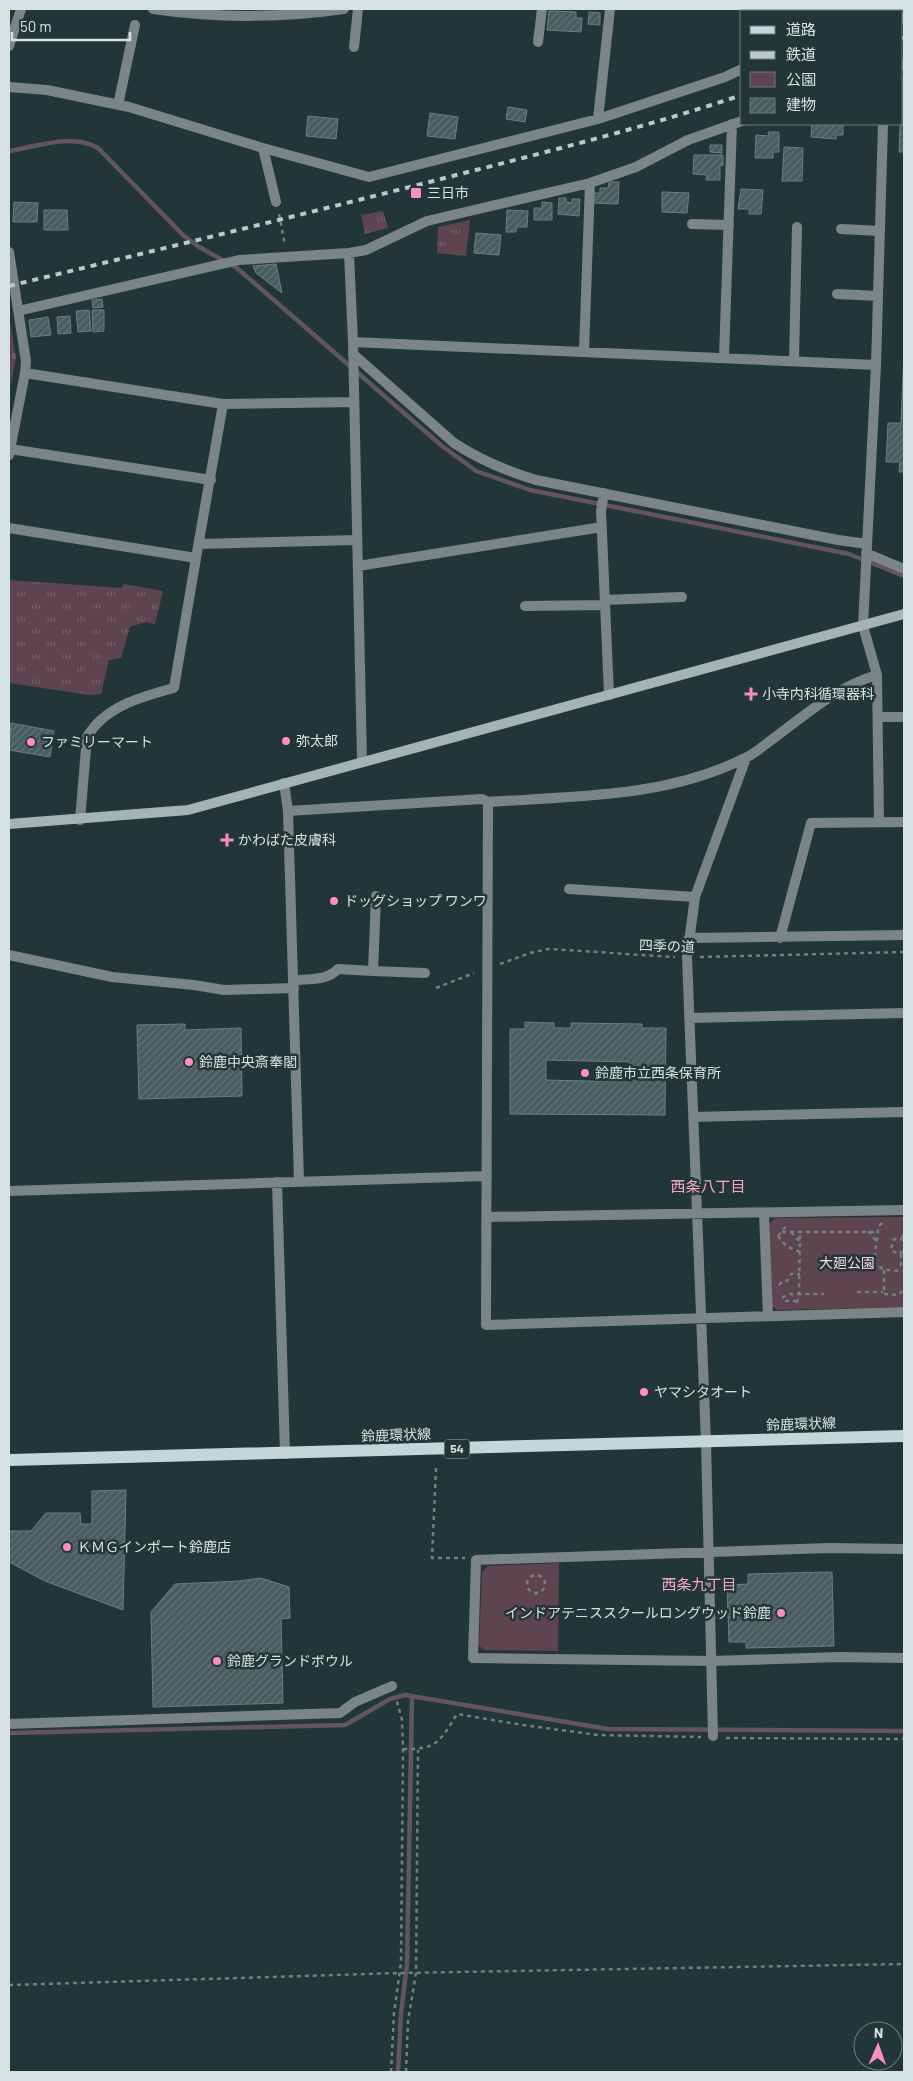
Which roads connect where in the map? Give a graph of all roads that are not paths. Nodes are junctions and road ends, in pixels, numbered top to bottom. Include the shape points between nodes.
1 (21, 9) edge
2 (153, 9) edge
3 (344, 9) edge
4 (358, 9) edge
5 (542, 9) edge
6 (610, 9) edge
7 (135, 25) dead end
8 (538, 42) dead end
9 (9, 46) edge
10 (354, 47) dead end
11 (740, 70) edge
12 (9, 87) edge
13 (118, 105) junction
14 (598, 119) junction
15 (737, 123) edge
16 (883, 125) edge
17 (263, 148) junction
18 (590, 183) junction
19 (276, 202) road end
20 (692, 224) dead end
21 (729, 225) junction
22 (797, 227) dead end
23 (841, 229) dead end
24 (880, 231) junction
25 (9, 252) edge
26 (349, 253) junction
27 (10, 271) edge
28 (837, 294) dead end
29 (878, 296) junction
30 (18, 311) junction
31 (353, 342) junction
32 (584, 351) junction
33 (724, 357) junction
34 (353, 358) junction
35 (794, 360) junction
36 (876, 365) junction
37 (25, 373) junction
38 (354, 402) junction
39 (223, 404) junction
40 (9, 452) edge
41 (211, 480) junction
42 (604, 493) junction
43 (602, 527) junction
44 (9, 528) edge
45 (357, 540) junction
46 (199, 544) junction
47 (867, 549) junction
48 (196, 558) junction
49 (358, 566) junction
50 (904, 569) edge
51 (682, 596) dead end
52 (605, 602) junction
53 (525, 606) dead end
54 (904, 614) edge
55 (863, 626) junction
56 (877, 675) junction
57 (609, 695) junction
58 (904, 716) edge
59 (878, 717) junction
60 (746, 758) junction
61 (362, 761) junction
62 (284, 783) junction
63 (488, 802) junction
64 (288, 811) junction
65 (80, 820) junction
66 (879, 822) junction
67 (904, 822) edge
68 (9, 824) edge
69 (569, 889) dead end
70 (376, 896) dead end
71 (695, 897) junction
72 (904, 935) edge
73 (689, 938) junction
74 (780, 938) junction
75 (9, 955) edge
76 (373, 970) junction
77 (426, 973) dead end
78 (294, 984) junction
79 (904, 1013) edge
80 (689, 1018) junction
81 (904, 1112) edge
82 (693, 1117) junction
83 (487, 1176) junction
84 (299, 1181) junction
85 (277, 1182) junction
86 (9, 1190) edge
87 (904, 1210) edge
88 (764, 1213) junction
89 (696, 1214) junction
90 (487, 1217) junction
91 (904, 1312) edge
92 (768, 1316) junction
93 (701, 1317) junction
94 (904, 1436) edge
95 (706, 1442) junction
96 (285, 1454) junction
97 (9, 1460) edge
98 (904, 1549) edge
99 (709, 1553) junction
100 (904, 1658) edge
101 (712, 1661) junction
102 (392, 1686) dead end
103 (9, 1724) edge
104 (713, 1737) road end

1 - 9 street
2 - 3 street via 259,16
4 - 10 street
5 - 8 street
6 - 14 street
7 - 13 street
11 - 14 street via 725,78
12 - 13 street via 47,90
13 - 17 street
14 - 17 street via 369,177
15 - 18 street via 688,140 636,167
15 - 21 street
16 - 24 street
17 - 19 street
18 - 26 street via 427,221 366,250
18 - 32 street
20 - 21 street
21 - 33 street
22 - 35 street
23 - 24 street
24 - 29 street
25 - 27 street
26 - 30 street via 239,260
26 - 31 street
27 - 30 street
28 - 29 street
29 - 36 street
30 - 37 street
31 - 32 street
31 - 34 street
32 - 33 street
33 - 35 street
34 - 38 street
34 - 42 street via 472,455 536,480
35 - 36 street
36 - 47 street
37 - 39 street
37 - 40 street
38 - 39 street
38 - 45 street
39 - 41 street
40 - 41 street
41 - 46 street
42 - 43 street
42 - 47 street via 838,540
43 - 49 street
43 - 52 street
44 - 48 street
45 - 46 street
45 - 49 street
46 - 48 street
47 - 50 street
47 - 55 street
48 - 65 street via 174,688 121,706 105,715 90,732
49 - 61 street
51 - 52 street
52 - 53 street
52 - 57 street
54 - 55 street
55 - 56 street
55 - 57 street
56 - 59 street
56 - 60 street via 836,694
57 - 61 street
58 - 59 street
59 - 66 street
60 - 63 street via 693,779 633,791
60 - 71 street
61 - 62 street
62 - 64 street
62 - 65 street via 188,810
63 - 64 street via 482,799
63 - 83 street
64 - 78 street
65 - 68 street
66 - 67 street
66 - 74 street via 811,823
69 - 71 street
70 - 76 street
71 - 73 street
72 - 74 street
73 - 74 street
73 - 80 street
75 - 78 street via 112,977 224,990
76 - 77 street
76 - 78 street via 338,969 325,977
78 - 84 street
79 - 80 street
80 - 82 street
81 - 82 street
82 - 89 street
83 - 84 street
83 - 90 street
84 - 85 street
85 - 86 street
85 - 96 street
87 - 88 street
88 - 89 street
88 - 92 street
89 - 90 street
89 - 93 street
90 - 93 street via 486,1325
91 - 92 street
92 - 93 street
93 - 95 street
94 - 95 main road, 鈴鹿環状線 / 54
95 - 96 main road, 鈴鹿環状線 / 54
95 - 99 street
96 - 97 main road, 鈴鹿環状線 / 54
98 - 99 street via 829,1548
99 - 101 street
99 - 101 street via 476,1560 473,1658
100 - 101 street
101 - 104 street
102 - 103 street via 355,1702 340,1713

